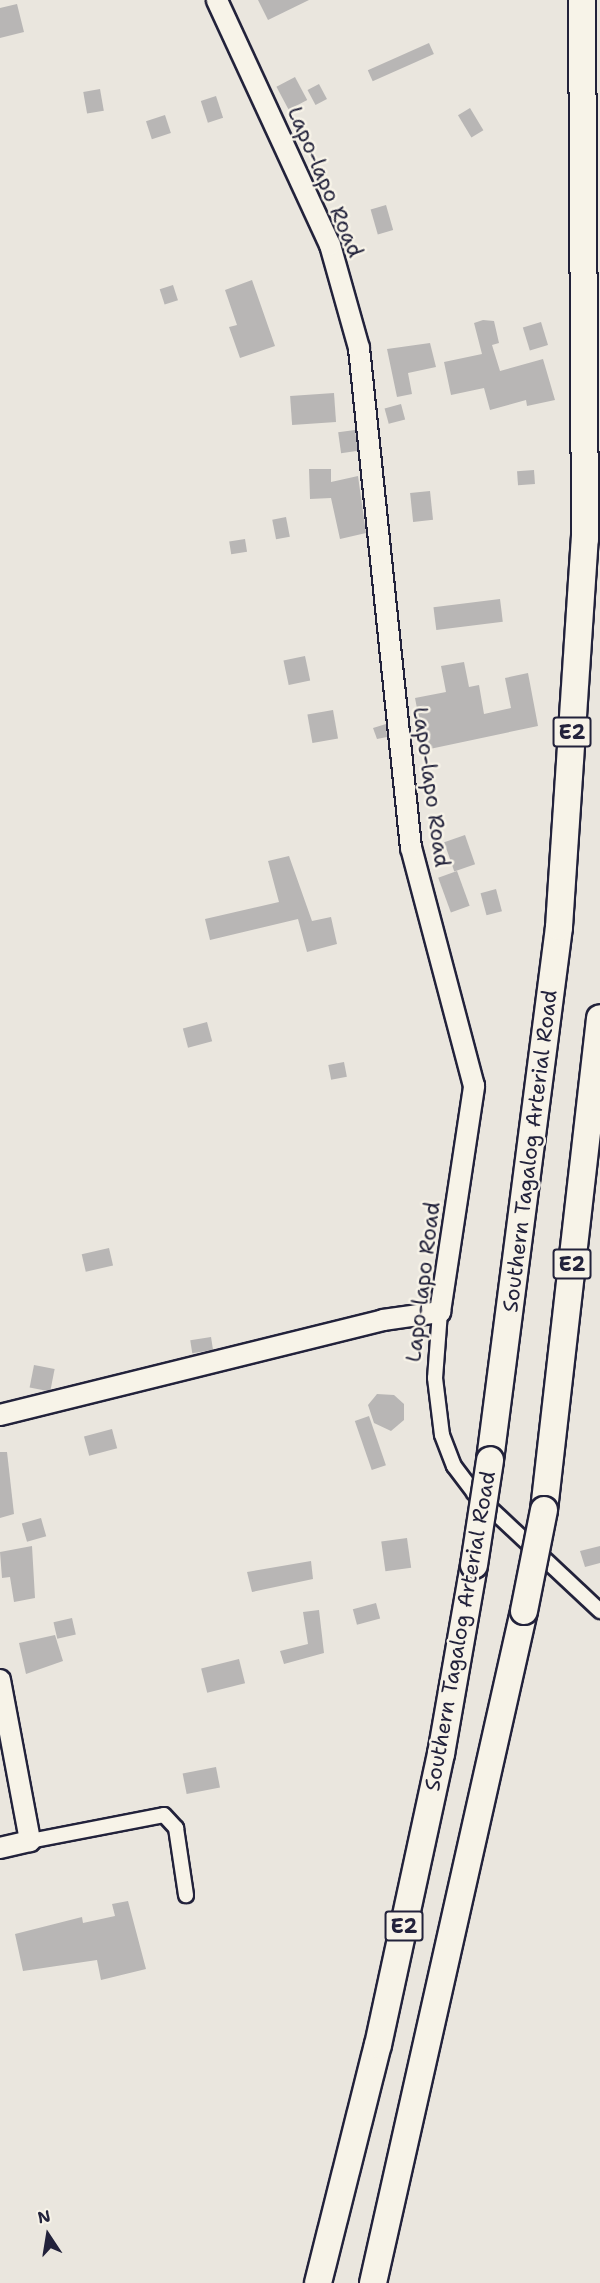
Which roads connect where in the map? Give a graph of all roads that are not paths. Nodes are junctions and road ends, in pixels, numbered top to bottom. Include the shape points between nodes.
1 (217, 0) edge
2 (582, 0) edge
3 (600, 1018) edge
4 (440, 1312) junction
5 (0, 1415) edge
6 (600, 1611) edge
7 (0, 1680) edge
8 (30, 1841) junction
9 (0, 1848) edge
10 (186, 1895) dead end
11 (318, 2283) edge
12 (373, 2283) edge

1 - 4 street, Lapo-lapo Road via 330,245 359,348 411,848 474,1086
2 - 11 highway, Southern Tagalog Arterial Road / E2, bridge via 585,539 559,927 474,1565 436,1777
3 - 12 highway, E2, bridge via 544,1510
4 - 5 street via 383,1320
4 - 6 street, Lapo-lapo Road via 435,1378 442,1435 454,1466 474,1493
7 - 8 street
8 - 9 street
8 - 10 street via 164,1815 176,1828

